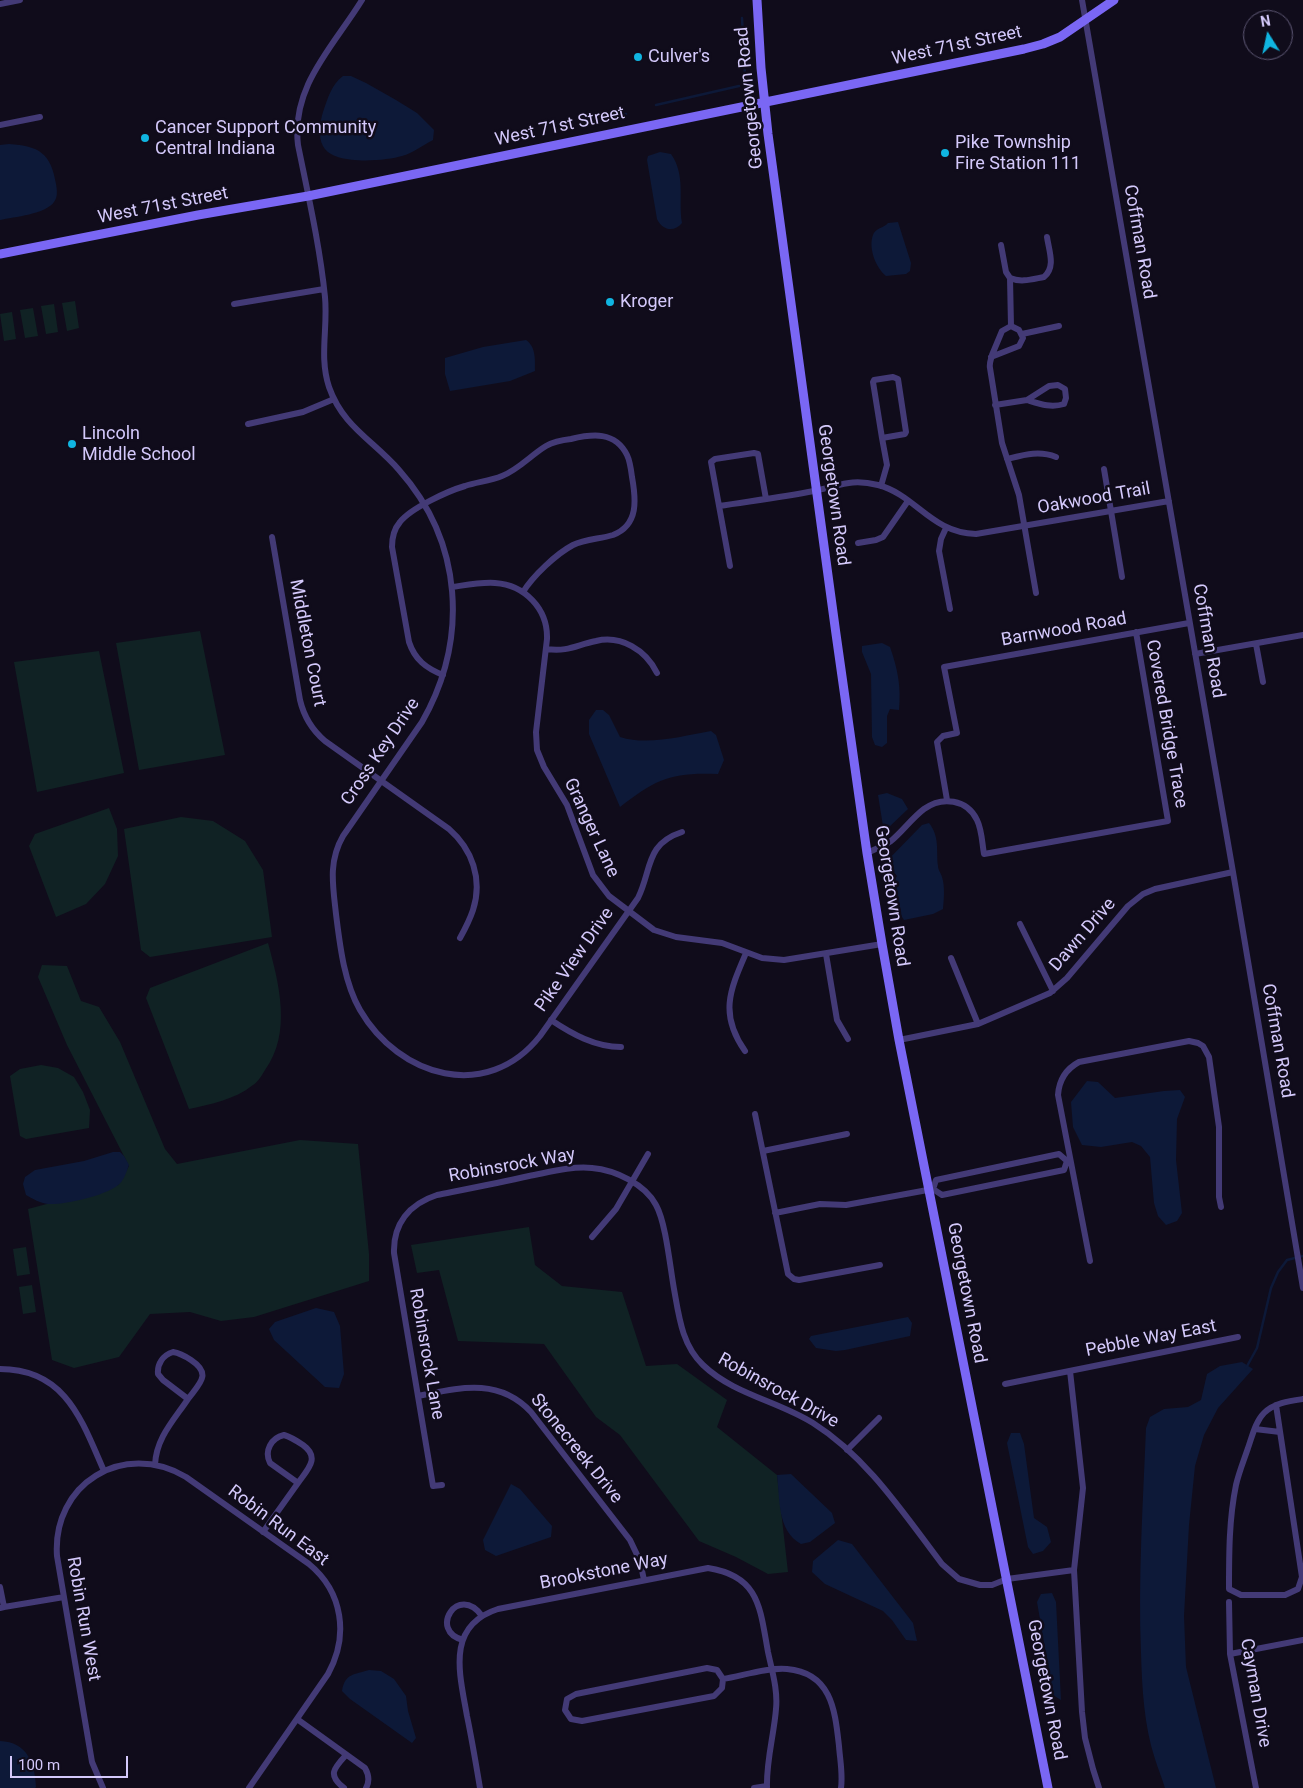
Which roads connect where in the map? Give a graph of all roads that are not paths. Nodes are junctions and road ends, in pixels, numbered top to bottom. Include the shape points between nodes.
1 (20, 0) edge
2 (362, 0) edge
3 (757, 0) edge
4 (1082, 0) edge
5 (1114, 0) edge
6 (0, 4) edge
7 (1085, 19) junction
8 (765, 102) junction
9 (40, 117) dead end
10 (0, 124) edge
11 (308, 196) junction
12 (1047, 238) dead end
13 (1001, 245) dead end
14 (0, 254) edge
15 (1010, 278) junction
16 (324, 289) junction
17 (234, 304) dead end
18 (1011, 326) junction
19 (1058, 326) dead end
20 (1022, 334) junction
21 (991, 357) junction
22 (334, 399) junction
23 (1027, 400) junction
24 (995, 405) junction
25 (248, 424) dead end
26 (882, 438) junction
27 (1056, 457) dead end
28 (1007, 460) junction
29 (1104, 469) dead end
30 (881, 486) junction
31 (816, 490) junction
32 (766, 498) junction
33 (1169, 501) junction
34 (908, 502) junction
35 (424, 505) junction
36 (719, 506) junction
37 (1111, 512) junction
38 (1024, 526) junction
39 (946, 528) junction
40 (272, 537) dead end
41 (858, 543) dead end
42 (730, 566) dead end
43 (1122, 577) dead end
44 (452, 587) junction
45 (523, 592) junction
46 (1036, 593) dead end
47 (950, 609) dead end
48 (1190, 623) junction
49 (1136, 632) junction
50 (1303, 635) edge
51 (1256, 644) junction
52 (546, 649) junction
53 (1195, 654) junction
54 (657, 673) dead end
55 (443, 675) junction
56 (1263, 682) dead end
57 (381, 780) junction
58 (947, 800) junction
59 (682, 832) dead end
60 (867, 853) junction
61 (1233, 872) junction
62 (629, 910) junction
63 (1020, 924) dead end
64 (460, 938) dead end
65 (882, 944) junction
66 (746, 953) junction
67 (826, 954) junction
68 (951, 958) dead end
69 (1053, 991) junction
70 (551, 1020) junction
71 (978, 1024) junction
72 (848, 1039) dead end
73 (899, 1040) junction
74 (621, 1046) dead end
75 (745, 1051) dead end
76 (447, 1074) joint
77 (755, 1114) dead end
78 (847, 1134) dead end
79 (763, 1151) junction
80 (648, 1154) dead end
81 (1069, 1161) junction
82 (632, 1183) junction
83 (931, 1189) junction
84 (1220, 1207) dead end
85 (775, 1213) junction
86 (402, 1219) joint
87 (592, 1237) dead end
88 (1090, 1261) dead end
89 (880, 1265) dead end
90 (1303, 1288) edge
91 (1238, 1337) dead end
92 (0, 1369) edge
93 (1070, 1371) junction
94 (1005, 1384) dead end
95 (418, 1396) junction
96 (188, 1398) junction
97 (1303, 1399) edge
98 (1276, 1405) junction
99 (879, 1418) dead end
100 (1255, 1429) junction
101 (1280, 1432) junction
102 (847, 1450) junction
103 (155, 1465) junction
104 (104, 1471) junction
105 (298, 1483) junction
106 (442, 1485) dead end
107 (263, 1532) junction
108 (1074, 1570) junction
109 (1007, 1579) junction
110 (644, 1580) junction
111 (0, 1587) edge
112 (64, 1597) junction
113 (1229, 1602) dead end
114 (2, 1608) edge
115 (482, 1616) junction
116 (463, 1640) junction
117 (1303, 1640) edge
118 (1230, 1654) junction
119 (772, 1670) junction
120 (723, 1679) junction
121 (297, 1719) junction
122 (346, 1755) junction
123 (367, 1786) edge
124 (767, 1787) edge
125 (103, 1788) edge
126 (249, 1788) edge
127 (344, 1788) edge
128 (480, 1788) edge
129 (754, 1788) edge
130 (841, 1788) edge
131 (1048, 1788) edge
132 (1099, 1788) edge
133 (1256, 1788) edge

1 - 6 street
2 - 11 street, Cross Key Drive via 308,83 301,100 297,137
3 - 8 main road, Georgetown Road
4 - 7 street, Coffman Road
5 - 7 main road, West 71st Street
7 - 8 main road, West 71st Street via 1052,41 1031,47
7 - 33 street, Coffman Road
8 - 11 main road, West 71st Street
8 - 31 main road, Georgetown Road
9 - 10 street
11 - 14 main road, West 71st Street
11 - 16 street, Cross Key Drive
12 - 15 street via 1051,264 1048,273 1044,277 1022,281
13 - 15 street
15 - 18 street
16 - 17 street
16 - 22 street, Cross Key Drive via 324,360
18 - 20 street
18 - 21 street via 1002,331
19 - 20 street
20 - 21 street via 1019,346
21 - 24 street
22 - 25 street via 303,412
22 - 35 street, Cross Key Drive via 354,429 388,458
23 - 23 street via 1049,386 1058,385 1065,389 1064,404 1048,406
23 - 24 street
24 - 28 street
26 - 26 street via 873,382 896,377 906,432
26 - 30 street via 887,465
27 - 28 street via 1033,453
28 - 38 street via 1018,492
29 - 37 street
30 - 31 street, Oakwood Trail via 846,482
30 - 34 street, Oakwood Trail
31 - 32 street, Oakwood Trail
31 - 60 main road, Georgetown Road
32 - 36 street, Oakwood Trail
32 - 36 street via 758,454 715,459 711,464
33 - 37 street, Oakwood Trail
33 - 48 street, Coffman Road
34 - 39 street, Oakwood Trail
34 - 41 street via 883,537
35 - 44 street, Cross Key Drive via 443,545
35 - 45 street via 453,490 507,474 554,442 591,434 612,439 623,448 629,461 636,499 631,520 611,535 572,545 536,575
35 - 55 street via 399,523 392,547 410,646 423,665
36 - 42 street
37 - 38 street, Oakwood Trail
37 - 43 street
38 - 39 street, Oakwood Trail via 976,534
38 - 46 street, Oakwood Trail
39 - 47 street via 939,551
40 - 57 street, Middleton Court via 305,714 322,739
44 - 45 street, Granger Lane via 495,583
44 - 55 street, Cross Key Drive via 453,627
45 - 52 street, Granger Lane via 542,614 547,632
48 - 49 street, Barnwood Road
48 - 53 street, Coffman Road
49 - 58 street, Barnwood Road via 944,667 957,733 943,736 937,742
49 - 58 street, Covered Bridge Trace via 1168,821 984,854 979,825 972,812
50 - 51 street
51 - 53 street
51 - 56 street
52 - 54 street via 573,649 602,640 620,641 642,652
52 - 62 street, Granger Lane via 536,732 539,757 567,805 596,881 609,896
53 - 61 street, Coffman Road
55 - 57 street, Cross Key Drive via 422,722
57 - 64 street, Middleton Court via 449,829 468,850 475,867 477,892
57 - 76 street, Cross Key Drive via 341,840 332,864 337,919 348,977 361,1011 385,1042 414,1062
58 - 60 street via 927,807 891,841
59 - 62 street via 669,838 655,851 641,891
60 - 65 main road, Georgetown Road
61 - 69 street, Dawn Drive via 1155,889 1138,897
61 - 90 street, Coffman Road
62 - 66 street, Pike View Drive via 654,930 676,937 722,943
62 - 70 street, Pike View Drive
63 - 69 street
65 - 67 street, Pike View Drive
65 - 73 main road, Georgetown Road
66 - 67 street, Pike View Drive via 784,960
66 - 75 street via 729,1001 732,1025
67 - 72 street via 837,1020
68 - 71 street
69 - 71 street, Dawn Drive
70 - 74 street via 581,1038
70 - 76 street, Pike View Drive via 528,1050 511,1063 473,1076
71 - 73 street, Dawn Drive
73 - 83 main road, Georgetown Road
77 - 79 street
78 - 79 street
79 - 85 street
80 - 82 street
81 - 83 street via 1064,1170 942,1195
81 - 83 street via 1059,1154 936,1180
81 - 84 street via 1058,1095 1067,1070 1083,1061 1186,1041 1198,1043 1208,1054 1219,1127
81 - 88 street
82 - 86 street, Robinsrock Way via 602,1170 572,1168 437,1195 419,1202
82 - 87 street via 616,1209
82 - 102 street, Robinsrock Drive via 650,1196 659,1211 680,1326 697,1358 722,1380 808,1420
83 - 85 street via 846,1205 820,1204
83 - 109 main road, Georgetown Road
85 - 89 street via 786,1270 791,1277 799,1280
86 - 95 street, Robinsrock Lane via 395,1236 394,1254
91 - 93 street, Pebble Way East
92 - 104 street via 35,1375 65,1396 79,1414
93 - 94 street, Pebble Way East
93 - 108 street via 1083,1488
95 - 106 street, Robinsrock Lane via 433,1486
95 - 110 street, Stonecreek Drive via 483,1387 504,1392 520,1402 630,1540 640,1561
96 - 96 street via 201,1382 202,1371 181,1354 171,1352 159,1364 158,1374
96 - 103 street via 160,1440
97 - 98 street
98 - 100 street via 1264,1412
98 - 101 street
99 - 102 street
100 - 101 street
100 - 101 street via 1236,1486 1229,1539 1229,1589 1241,1595 1285,1595 1298,1589 1302,1578
102 - 109 street, Robinsrock Drive via 880,1484 953,1575 980,1585 992,1585
103 - 104 street, Robin Run East via 129,1464
103 - 107 street, Robin Run East via 186,1477
104 - 112 street, Robin Run West via 78,1490 59,1524 56,1549
105 - 105 street via 311,1465 311,1455 291,1437 279,1436 269,1448 268,1460
105 - 107 street
107 - 121 street, Robin Run East via 322,1576 333,1594 340,1616 336,1658
108 - 109 street, Robinsrock Drive
108 - 132 street via 1084,1727
109 - 131 main road, Georgetown Road
110 - 115 street, Brookstone Way via 498,1609
110 - 119 street, Brookstone Way via 708,1568 734,1575 745,1584 757,1602
111 - 114 street
112 - 114 street
112 - 125 street, Robin Run West via 92,1762
113 - 118 street, Cayman Drive
115 - 116 street, Brookstone Way via 470,1626
115 - 116 street via 474,1607 465,1604 455,1607 449,1614 448,1629 454,1637
116 - 128 street via 459,1666
117 - 118 street
118 - 133 street, Cayman Drive
119 - 120 street
119 - 124 street via 776,1709
119 - 130 street via 804,1673 820,1684 829,1696 835,1716
120 - 120 street via 711,1668 697,1670 576,1694 567,1699 565,1710 571,1719 582,1721 714,1696 722,1688
121 - 122 street
121 - 126 street, Robin Run East
122 - 123 street via 365,1768 369,1774
122 - 127 street via 334,1773 337,1783
124 - 129 street

